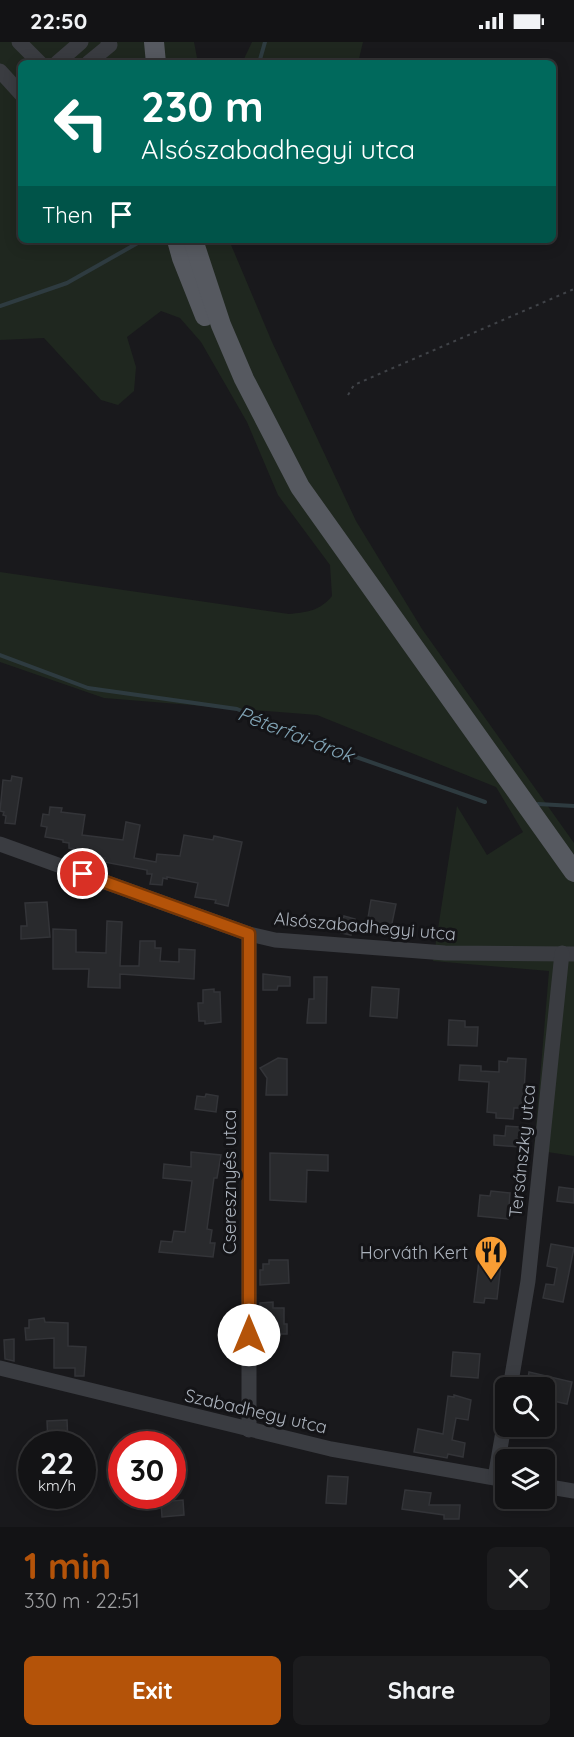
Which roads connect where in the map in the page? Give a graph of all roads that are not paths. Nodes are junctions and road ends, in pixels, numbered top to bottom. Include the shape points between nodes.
1 (19, 42) edge
2 (81, 42) edge
3 (108, 42) edge
4 (144, 42) edge
5 (154, 42) edge
6 (37, 60) edge
7 (60, 60) edge
8 (92, 60) edge
9 (146, 60) edge
10 (156, 60) edge
11 (0, 71) edge
12 (18, 90) edge
13 (178, 243) edge
14 (194, 243) edge
15 (243, 379) junction
16 (0, 843) edge
17 (574, 872) edge
18 (249, 934) junction
19 (570, 951) edge
20 (0, 1368) edge
21 (512, 1377) edge
22 (249, 1430) junction
23 (495, 1478) edge
24 (555, 1488) edge
25 (574, 1491) edge

1 - 6 street
2 - 7 street
3 - 8 street via 110,45
4 - 9 main road
5 - 10 main road
11 - 12 street
13 - 15 main road via 215,340
14 - 15 main road
15 - 17 main road via 300,487
16 - 18 street, Alsószabadhegyi utca
18 - 19 street, Alsószabadhegyi utca via 275,940 445,953
18 - 22 street, Cseresznyés utca
19 - 21 street, Tersánszky utca via 528,1281
20 - 22 street, Szabadhegy utca
22 - 23 street, Szabadhegy utca
24 - 25 street

